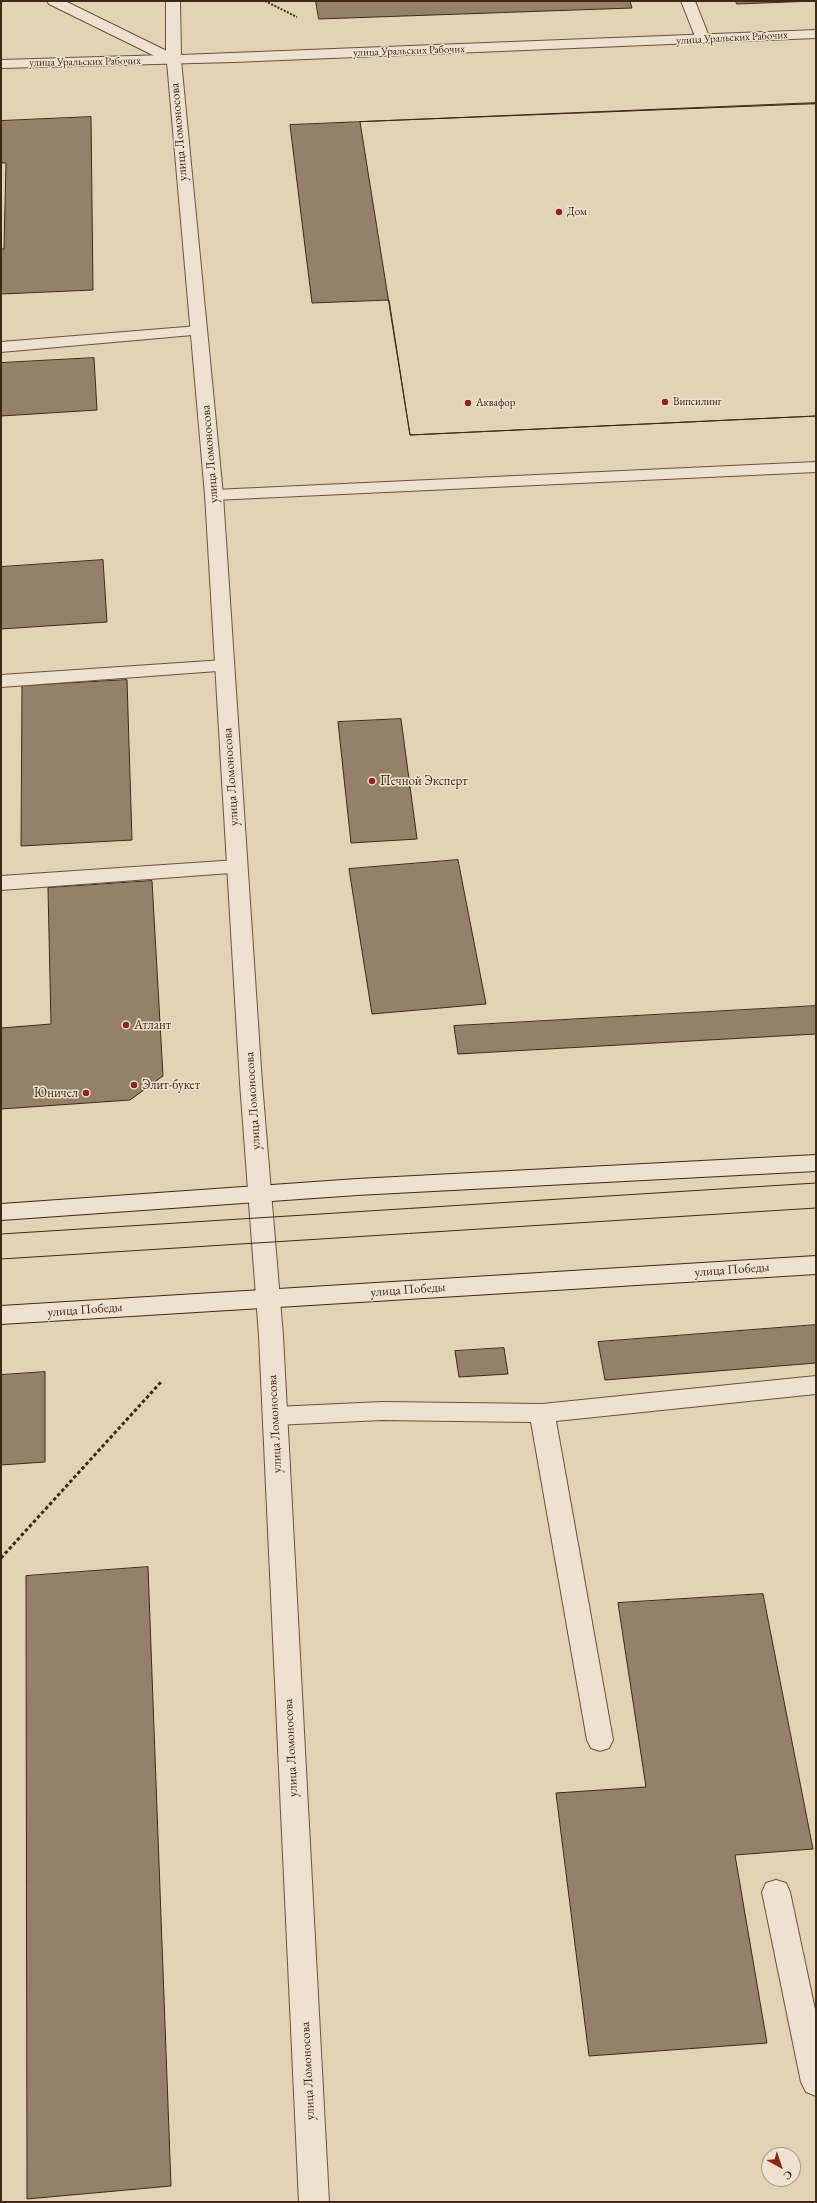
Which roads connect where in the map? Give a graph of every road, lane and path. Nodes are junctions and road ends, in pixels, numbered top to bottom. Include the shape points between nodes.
1 (54, 1) edge
2 (173, 1) edge
3 (688, 1) edge
4 (816, 34) edge
5 (703, 39) junction
6 (174, 60) junction
7 (1, 64) edge
8 (198, 331) junction
9 (1, 347) edge
10 (816, 467) edge
11 (214, 495) junction
12 (224, 666) junction
13 (1, 681) edge
14 (237, 867) junction
15 (1, 883) edge
16 (816, 1163) edge
17 (260, 1194) junction
18 (1, 1212) edge
19 (816, 1265) edge
20 (267, 1299) junction
21 (1, 1315) edge
22 (161, 1382) dead end
23 (816, 1386) edge
24 (542, 1413) junction
25 (274, 1416) junction
26 (1, 1558) edge
27 (600, 1740) dead end
28 (776, 1892) dead end
29 (816, 2082) edge
30 (314, 2202) edge

1 - 6 street
2 - 6 street, улица Ломоносова
3 - 5 street
4 - 5 street, улица Уральских Рабочих
5 - 6 street, улица Уральских Рабочих
6 - 7 street, улица Уральских Рабочих
6 - 8 street, улица Ломоносова
8 - 9 street
8 - 11 street, улица Ломоносова
10 - 11 street
11 - 12 street, улица Ломоносова
12 - 13 street
12 - 14 street, улица Ломоносова
14 - 15 street
14 - 17 street, улица Ломоносова
16 - 17 street via 357,1186
17 - 18 street
17 - 20 street, улица Ломоносова
19 - 20 street, улица Победы
20 - 21 street, улица Победы
20 - 25 street, улица Ломоносова
22 - 26 path
23 - 24 street
24 - 25 street via 382,1411
24 - 27 street
25 - 30 street, улица Ломоносова
28 - 29 street

